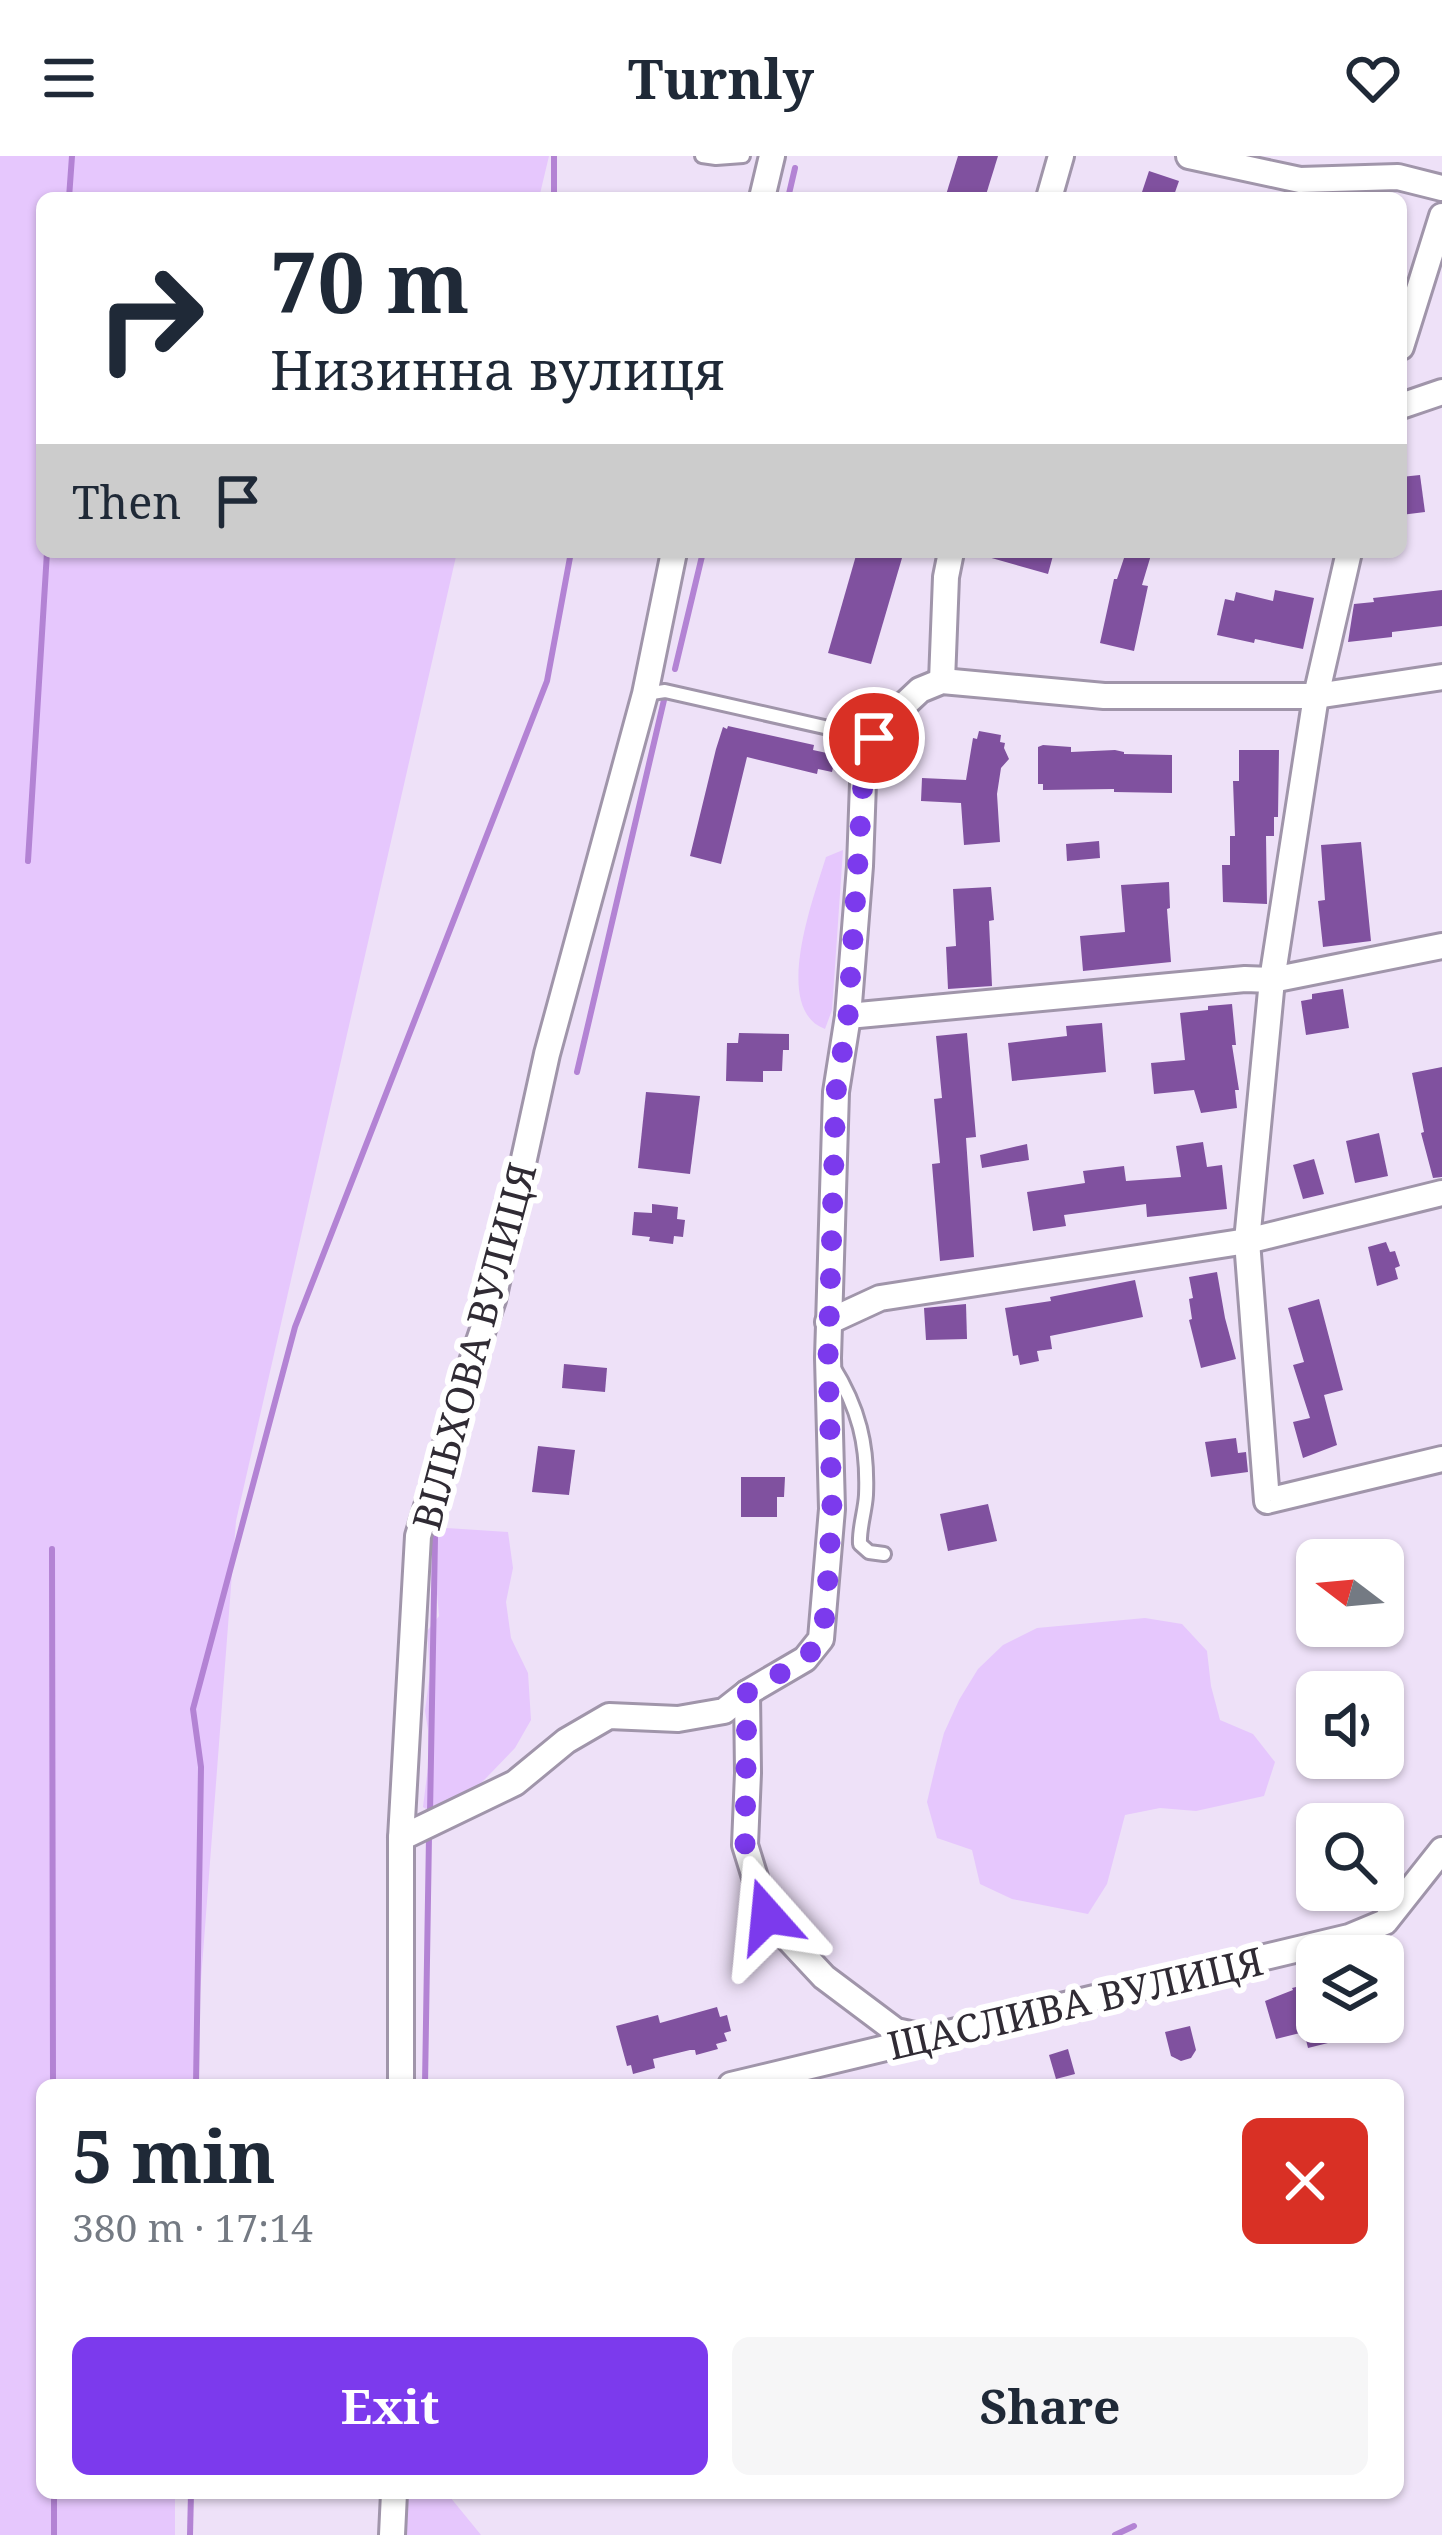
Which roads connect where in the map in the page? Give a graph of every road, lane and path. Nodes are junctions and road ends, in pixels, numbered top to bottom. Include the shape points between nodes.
1 (702, 156) edge
2 (743, 156) edge
3 (772, 156) edge
4 (1061, 156) edge
5 (1189, 156) edge
6 (1442, 188) edge
7 (763, 192) edge
8 (1051, 192) edge
9 (1442, 216) edge
10 (1407, 328) edge
11 (1442, 392) edge
12 (1407, 404) edge
13 (673, 558) edge
14 (950, 558) edge
15 (1347, 558) edge
16 (1442, 676) edge
17 (942, 681) junction
18 (645, 694) junction
19 (1316, 695) junction
20 (874, 738) junction
21 (1442, 946) edge
22 (1272, 980) junction
23 (848, 1016) junction
24 (1442, 1192) edge
25 (1247, 1241) junction
26 (828, 1322) junction
27 (828, 1358) junction
28 (1442, 1460) edge
29 (884, 1554) dead end
30 (747, 1693) junction
31 (401, 1838) junction
32 (1442, 1850) edge
33 (926, 2038) junction
34 (401, 2079) edge
35 (756, 2079) edge
36 (394, 2499) edge
37 (392, 2535) edge

1 - 2 lane
3 - 7 street
4 - 8 street
5 - 6 street via 1300,180 1398,177
9 - 10 street
11 - 12 street
13 - 18 street, ВІЛЬХОВА ВУЛИЦЯ
14 - 17 street
15 - 19 street
16 - 19 street
17 - 19 street via 1103,696
17 - 20 street via 920,690
18 - 20 lane via 665,691
18 - 31 street, ВІЛЬХОВА ВУЛИЦЯ via 548,1054 494,1300 418,1536
19 - 22 street
20 - 23 street via 863,783
21 - 22 street
22 - 23 street
22 - 25 street
23 - 26 street via 836,1092
24 - 25 street
25 - 26 street via 880,1298
25 - 28 street via 1267,1501
26 - 27 street
27 - 29 lane via 851,1395 864,1448 860,1544
27 - 30 street via 832,1509 821,1639 805,1659
30 - 31 street via 724,1711 678,1719 609,1716 515,1783
30 - 33 street via 745,1845 767,1916 824,1977 896,2031
31 - 34 street, ВІЛЬХОВА ВУЛИЦЯ
32 - 33 street, ЩАСЛИВА ВУЛИЦЯ via 1385,1922 1349,1937
33 - 35 street, ЩАСЛИВА ВУЛИЦЯ
36 - 37 street

